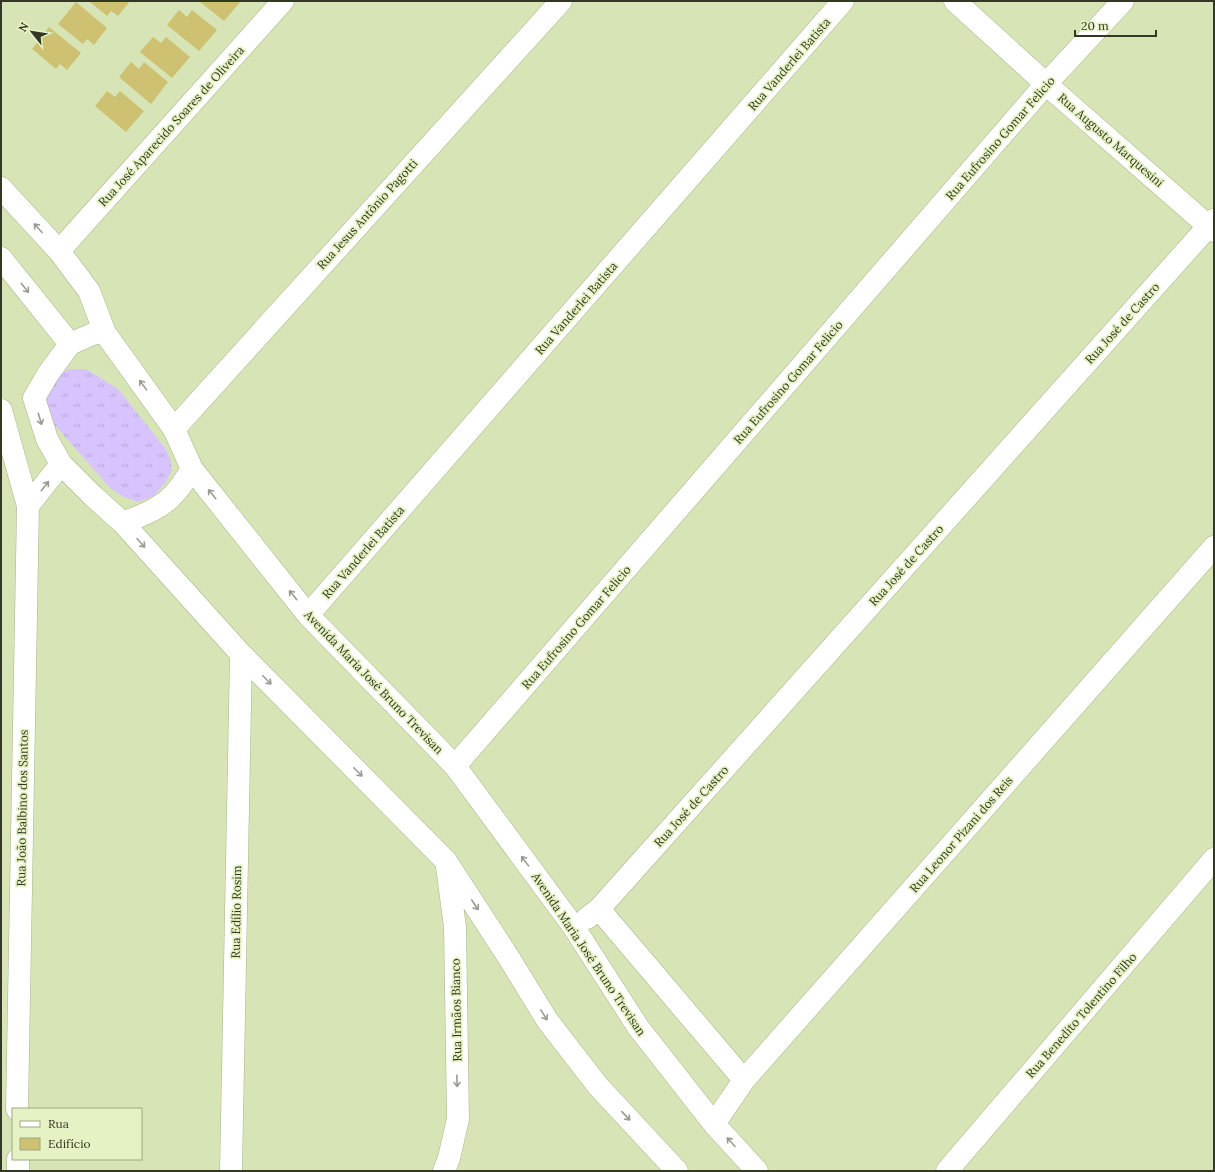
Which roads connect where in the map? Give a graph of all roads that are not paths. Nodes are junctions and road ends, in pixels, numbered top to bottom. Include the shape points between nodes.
1 (283, 1) edge
2 (561, 1) edge
3 (843, 1) edge
4 (955, 1) edge
5 (1123, 1) edge
6 (1046, 84) junction
7 (1, 188) edge
8 (1212, 226) edge
9 (59, 251) junction
10 (1, 258) edge
11 (105, 333) junction
12 (70, 344) junction
13 (34, 398) junction
14 (1, 406) edge
15 (1, 410) edge
16 (174, 429) junction
17 (61, 464) junction
18 (192, 469) junction
19 (28, 506) junction
20 (123, 523) junction
21 (1214, 547) edge
22 (308, 615) junction
23 (241, 654) junction
24 (455, 766) junction
25 (1214, 859) edge
26 (446, 861) junction
27 (599, 909) junction
28 (574, 926) junction
29 (744, 1080) junction
30 (12, 1099) edge
31 (714, 1124) junction
32 (18, 1160) edge
33 (446, 1164) edge
34 (18, 1171) edge
35 (231, 1171) edge
36 (677, 1171) edge
37 (757, 1171) edge
38 (947, 1171) edge

1 - 9 street, Rua José Aparecido Soares de Oliveira
2 - 16 street, Rua Jesus Antônio Pagotti
3 - 22 street, Rua Vanderlei Batista
4 - 6 street, Rua Augusto Marquesini
5 - 6 street, Rua Eufrosino Gomar Felicio
6 - 8 street, Rua Augusto Marquesini
6 - 24 street, Rua Eufrosino Gomar Felicio
9 -> 7 street, Avenida Maria José Bruno Trevisan
8 - 27 street, Rua José de Castro
9 - 11 street, Avenida Maria José Bruno Trevisan via 89,291
10 -> 12 street
11 - 12 street via 95,333
16 -> 11 street, Avenida Maria José Bruno Trevisan
12 - 13 street
13 - 14 street
13 -> 17 street via 46,439
15 - 19 street, Rua João Balbino dos Santos
16 - 18 street, Avenida Maria José Bruno Trevisan
19 -> 17 street
17 - 20 street
18 - 20 street via 172,496 162,504
22 -> 18 street, Avenida Maria José Bruno Trevisan
19 - 30 street, Rua João Balbino dos Santos
20 -> 23 street
21 - 29 street, Rua Leonor Pizani dos Reis
22 - 24 street, Avenida Maria José Bruno Trevisan
23 -> 26 street
23 - 35 street, Rua Edílio Rosim
28 -> 24 street, Avenida Maria José Bruno Trevisan
25 - 38 street, Rua Benedito Tolentino Filho
26 -> 33 street, Rua Irmãos Bianco via 454,926 458,1119
26 -> 36 street via 547,1020 598,1086
27 - 28 street, Rua José de Castro
27 - 29 street
28 - 31 street, Avenida Maria José Bruno Trevisan via 638,1027
29 - 31 street, Rua Leonor Pizani dos Reis
37 -> 31 street, Avenida Maria José Bruno Trevisan
32 - 34 street

